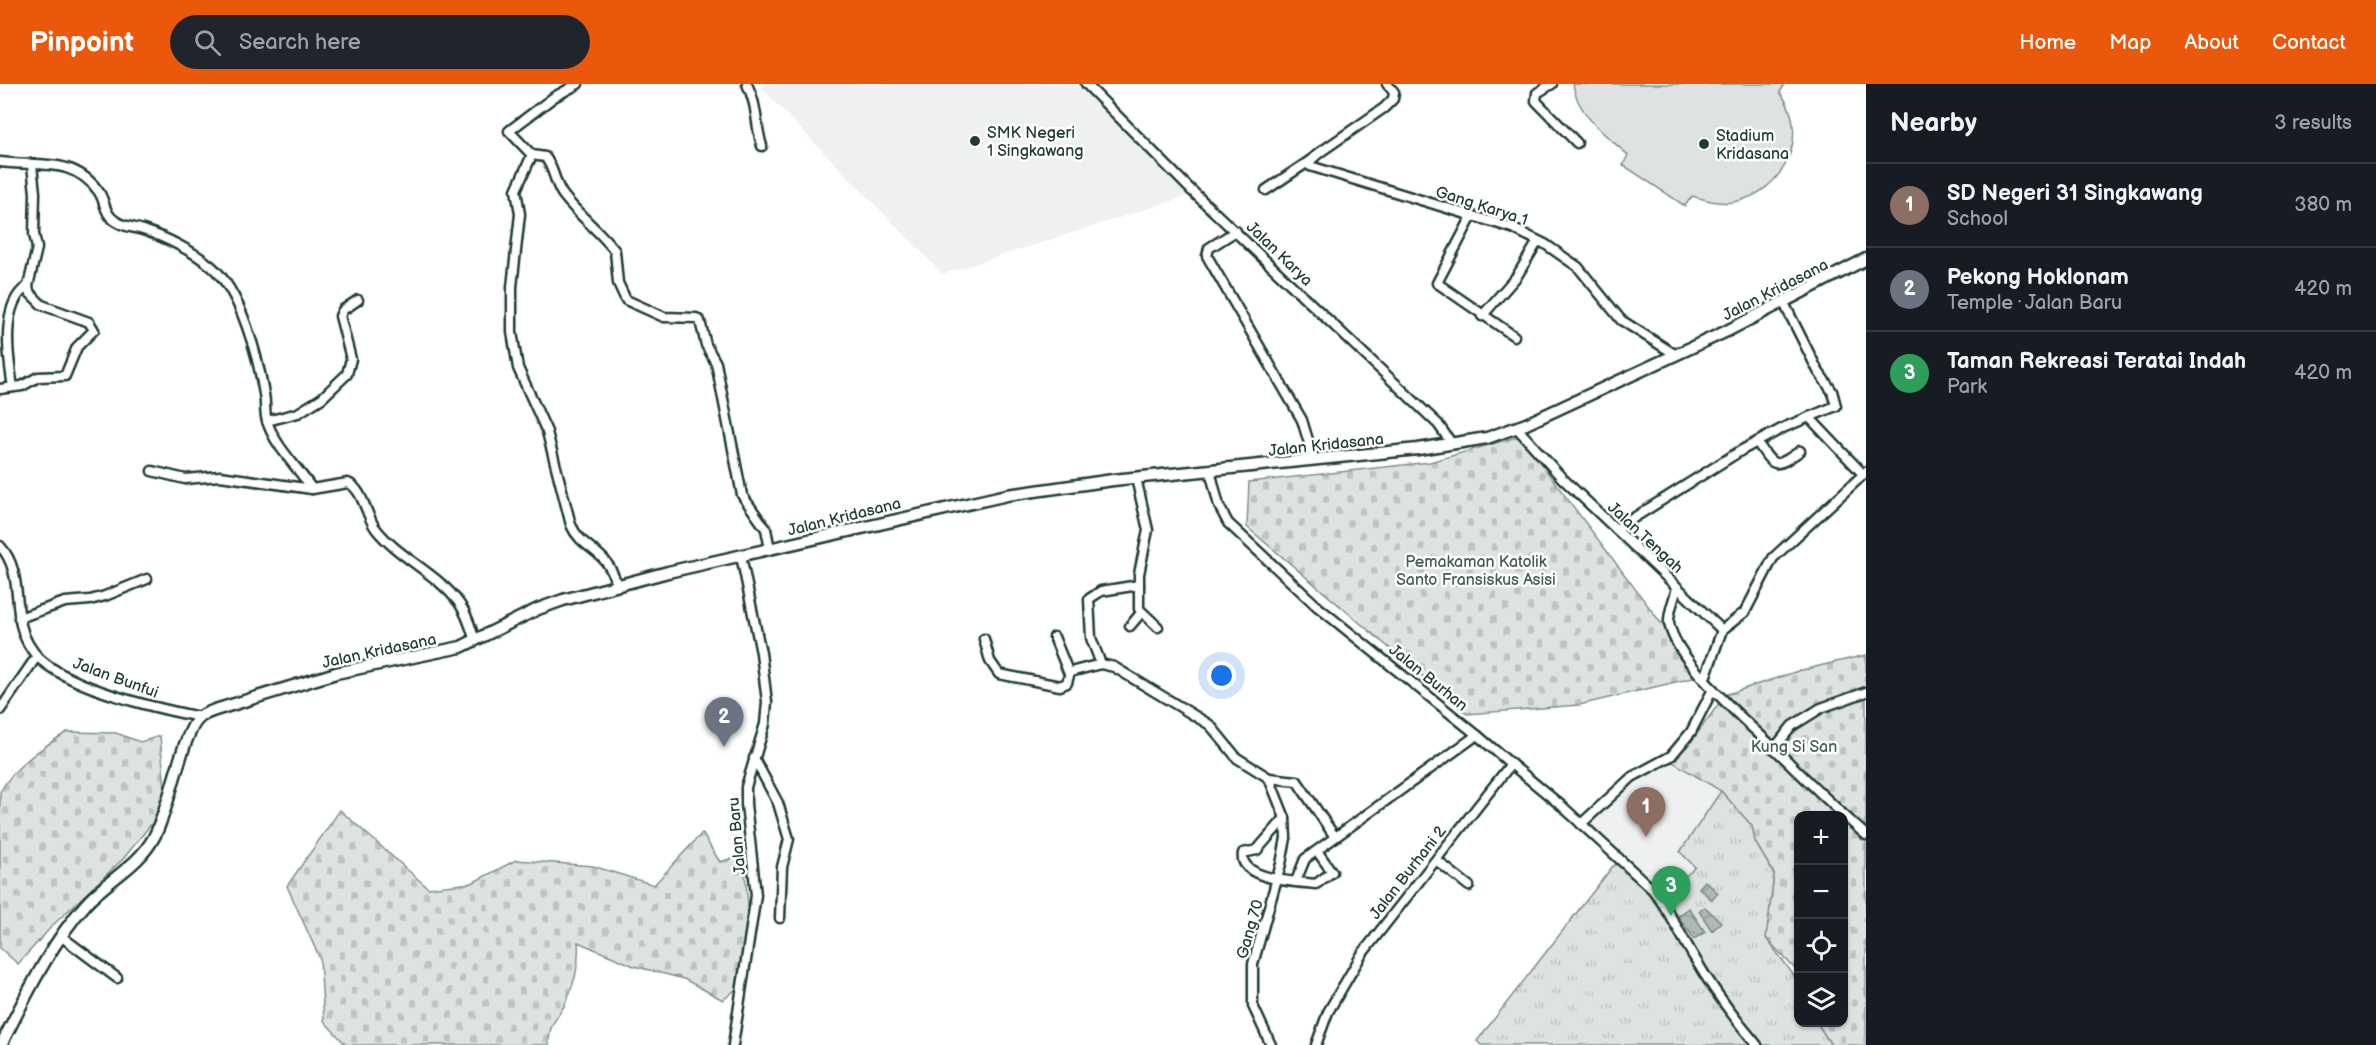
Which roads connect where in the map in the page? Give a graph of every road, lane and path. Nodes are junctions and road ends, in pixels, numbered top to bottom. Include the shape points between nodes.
1 (578, 84) edge
2 (747, 84) edge
3 (1086, 84) edge
4 (1387, 84) edge
5 (1552, 84) edge
6 (1577, 143) dead end
7 (762, 146) dead end
8 (532, 155) junction
9 (1311, 160) junction
10 (0, 162) edge
11 (32, 165) junction
12 (1266, 190) dead end
13 (1472, 216) junction
14 (1236, 231) junction
15 (1538, 241) junction
16 (1866, 259) edge
17 (28, 286) junction
18 (358, 300) dead end
19 (1784, 303) junction
20 (1482, 316) junction
21 (1514, 336) dead end
22 (1676, 355) junction
23 (13, 387) junction
24 (0, 389) edge
25 (1809, 417) junction
26 (267, 421) junction
27 (1517, 428) junction
28 (1757, 442) junction
29 (1452, 444) junction
30 (1800, 451) dead end
31 (1314, 460) junction
32 (1210, 470) junction
33 (152, 471) dead end
34 (1864, 473) edge
35 (1136, 478) junction
36 (312, 489) junction
37 (1616, 530) junction
38 (0, 546) edge
39 (770, 549) junction
40 (741, 556) junction
41 (147, 579) dead end
42 (1138, 585) junction
43 (617, 586) junction
44 (1677, 587) junction
45 (1141, 613) junction
46 (20, 618) junction
47 (1130, 626) dead end
48 (1158, 627) dead end
49 (1722, 630) junction
50 (1054, 637) dead end
51 (984, 639) dead end
52 (475, 641) junction
53 (37, 656) junction
54 (1101, 664) junction
55 (1069, 674) junction
56 (1705, 678) junction
57 (1713, 689) junction
58 (1866, 692) edge
59 (0, 710) edge
60 (200, 717) junction
61 (1477, 735) junction
62 (1774, 749) junction
63 (754, 758) junction
64 (1511, 764) junction
65 (1269, 778) junction
66 (1285, 818) junction
67 (1581, 824) junction
68 (1866, 835) edge
69 (1335, 837) junction
70 (1317, 851) junction
71 (1436, 860) junction
72 (1277, 879) junction
73 (1296, 882) junction
74 (1469, 886) dead end
75 (780, 918) dead end
76 (62, 937) junction
77 (117, 978) dead end
78 (4, 1044) edge
79 (733, 1045) edge
80 (1271, 1045) edge
81 (1316, 1045) edge
82 (1757, 1045) edge

1 - 8 street via 509,131
2 - 7 street via 756,104
3 - 14 street, Jalan Karya
4 - 9 street via 1394,95 1389,104
5 - 6 street via 1537,93 1536,101
8 - 39 street via 545,157 562,194 615,251 618,283 626,300 664,317 698,319 716,363 742,495 766,529
8 - 43 street via 516,190 520,214 510,308 514,351 547,432 571,525 606,560
9 - 12 street
9 - 13 street, Gang Karya 1 via 1311,167
10 - 11 street
11 - 17 street via 33,234 37,248
11 - 26 street via 52,163 75,170 98,190 111,218 119,224 160,237 203,259 218,272 246,321 265,395
13 - 15 street, Gang Karya 1
13 - 20 street via 1437,283
14 - 29 street, Jalan Karya via 1438,424
14 - 31 street via 1209,248 1207,256 1302,420
15 - 20 street via 1517,276
15 - 22 street, Gang Karya 1 via 1578,267 1621,320
16 - 19 street, Jalan Kridasana
17 - 23 street via 16,295 5,332
17 - 23 street via 32,297 42,305 89,322 94,330 77,347 65,376 38,377
18 - 26 street via 340,316 351,362 347,374 322,398 298,412
19 - 22 street, Jalan Kridasana
19 - 25 street via 1835,397 1834,409
20 - 21 street
22 - 27 street, Jalan Kridasana
23 - 24 street
25 - 28 street
25 - 34 street
26 - 36 street
27 - 29 street, Jalan Kridasana
27 - 37 street, Jalan Tengah
28 - 30 street via 1775,465
28 - 37 street
29 - 31 street, Jalan Kridasana
31 - 32 street, Jalan Kridasana
32 - 35 street, Jalan Kridasana
32 - 61 street, Jalan Burhan via 1219,506 1228,523 1318,607
33 - 36 street via 185,479 220,476
34 - 49 street via 1773,558 1745,612
35 - 39 street, Jalan Kridasana via 969,502
35 - 42 street via 1148,530
36 - 52 street via 348,483 355,487 380,533 459,602
37 - 44 street, Jalan Tengah
38 - 46 street, Jalan Bunfui via 12,566
39 - 40 street, Jalan Kridasana
40 - 43 street, Jalan Kridasana
40 - 63 street, Jalan Baru via 759,638 767,702 765,724
41 - 46 street via 105,596 65,602
42 - 45 street
42 - 54 street via 1101,591 1089,599 1091,638
43 - 52 street, Jalan Kridasana via 545,606
44 - 49 street
44 - 56 street, Jalan Tengah via 1669,622 1681,648
45 - 47 street
45 - 48 street
46 - 53 street, Jalan Bunfui via 25,637
49 - 56 street
50 - 55 street
51 - 55 street via 993,668 1002,676 1060,686 1067,683
52 - 60 street, Jalan Kridasana via 298,684
53 - 59 street
53 - 60 street, Jalan Bunfui via 56,671 90,685 160,709
54 - 55 street
54 - 65 street via 1133,677 1205,722 1237,758
56 - 57 street, Jalan Tengah
57 - 62 street, Jalan Tengah
57 - 67 street via 1691,732 1671,756 1632,777
58 - 62 street via 1821,708 1792,726
60 - 76 street via 189,734 153,840 136,861 87,903
61 - 64 street
61 - 69 street
62 - 68 street, Jalan Tengah
63 - 75 street via 778,803 789,839 782,867
63 - 79 street, Jalan Baru via 746,799 756,885 755,911
64 - 67 street
64 - 71 street, Jalan Burhani 2
65 - 66 street
65 - 69 street via 1297,781
66 - 72 street, Gang 70 via 1286,838
66 - 72 street via 1257,850 1242,856 1247,869
67 - 82 street via 1662,901 1700,967
69 - 70 street
70 - 73 street via 1302,864
70 - 73 street via 1331,874 1316,884
71 - 74 street
71 - 81 street, Jalan Burhani 2 via 1352,968 1328,1012
72 - 73 street
72 - 80 street, Gang 70 via 1253,964 1252,1006
76 - 77 street
76 - 78 street

